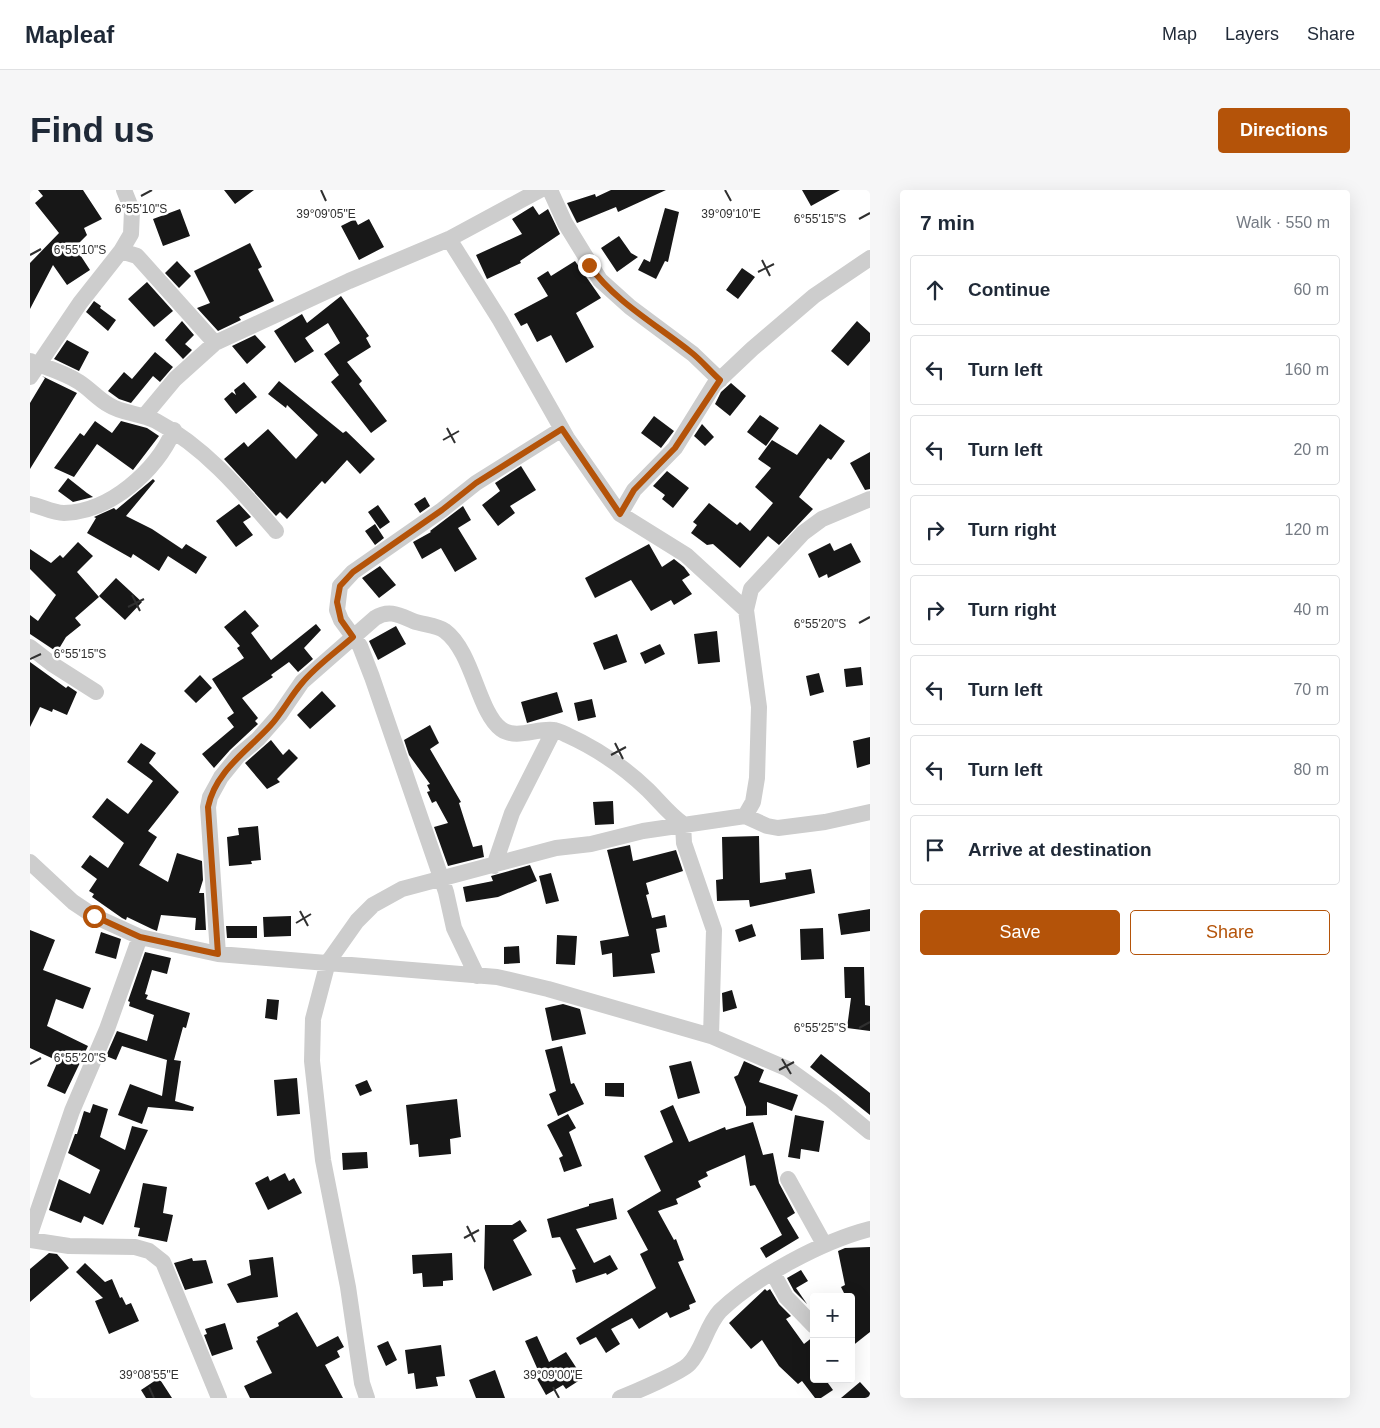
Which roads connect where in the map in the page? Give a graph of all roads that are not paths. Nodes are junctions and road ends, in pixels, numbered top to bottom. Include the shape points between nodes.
1 (124, 190) edge
2 (540, 190) edge
3 (550, 190) edge
4 (449, 239) junction
5 (121, 251) junction
6 (870, 258) edge
7 (216, 343) junction
8 (33, 367) edge
9 (720, 380) junction
10 (145, 415) junction
11 (562, 429) junction
12 (174, 430) junction
13 (870, 499) edge
14 (30, 504) edge
15 (620, 514) junction
16 (276, 531) dead end
17 (746, 610) junction
18 (353, 637) junction
19 (30, 647) edge
20 (96, 692) dead end
21 (554, 730) junction
22 (870, 812) edge
23 (745, 816) junction
24 (683, 824) junction
25 (30, 862) edge
26 (494, 866) junction
27 (440, 878) junction
28 (140, 937) junction
29 (218, 954) junction
30 (328, 962) junction
31 (477, 976) junction
32 (711, 1036) junction
33 (870, 1132) edge
34 (788, 1179) dead end
35 (870, 1229) edge
36 (30, 1234) edge
37 (30, 1240) edge
38 (824, 1244) junction
39 (773, 1273) junction
40 (810, 1322) edge
41 (219, 1398) edge
42 (367, 1398) edge
43 (620, 1398) edge

1 - 5 street via 133,220 131,234
2 - 4 street
3 - 9 street via 565,223 600,280 693,354
4 - 7 street
4 - 11 street
5 - 7 street via 137,256
5 - 8 street
6 - 9 street via 814,296
7 - 10 street via 175,379
8 - 10 street via 58,370 80,382 108,405
9 - 15 street via 675,448 634,490
10 - 12 street
11 - 15 street
11 - 18 street via 476,483 353,572 340,586 337,602 341,620
12 - 14 street via 148,470 97,506 63,513
12 - 16 street via 237,484
13 - 17 street via 822,519 803,533 751,588
15 - 17 street via 686,555
17 - 23 street via 759,707 756,791
18 - 21 street via 384,612 440,628 453,639 499,728 512,733
18 - 27 street via 372,677
18 - 29 street via 302,682 280,714 238,756 210,798
19 - 20 street
21 - 24 street via 602,752 634,777
21 - 26 street via 512,813
22 - 23 street via 778,828
23 - 24 street
24 - 26 street via 531,853
24 - 32 street via 684,843 714,930
25 - 28 street via 73,902 94,916
26 - 27 street
27 - 30 street via 402,889 373,905 357,920
27 - 31 street via 454,928
28 - 29 street
28 - 36 street via 107,1029 72,1111
29 - 30 street
30 - 31 street
30 - 42 street via 313,1019 313,1070 322,1160
31 - 32 street via 497,977 548,989
32 - 33 street via 788,1070
34 - 38 street
35 - 38 street
37 - 41 street via 69,1246 135,1247 157,1256 163,1262
38 - 39 street
39 - 40 street via 786,1297
39 - 43 street via 756,1282 719,1312 689,1365

